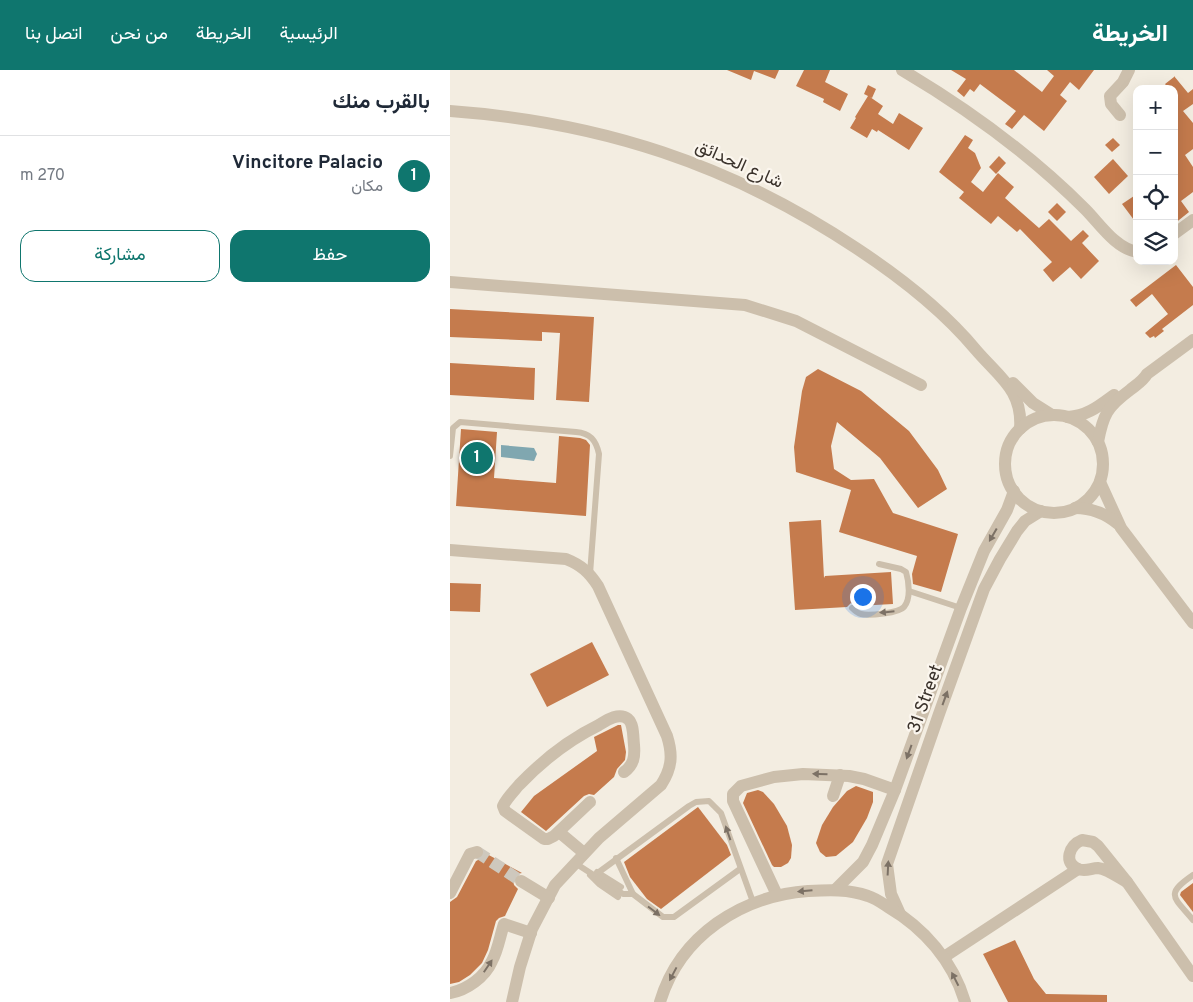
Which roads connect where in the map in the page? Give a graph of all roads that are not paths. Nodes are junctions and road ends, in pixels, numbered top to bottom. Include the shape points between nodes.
1 (902, 70) edge
2 (1129, 70) edge
3 (450, 111) edge
4 (1120, 115) dead end
5 (1193, 220) edge
6 (1178, 231) edge
7 (1133, 251) edge
8 (450, 282) edge
9 (1193, 340) edge
10 (972, 344) junction
11 (1147, 374) junction
12 (921, 384) dead end
13 (1052, 416) junction
14 (1067, 417) junction
15 (1020, 429) junction
16 (1098, 442) junction
17 (450, 456) edge
18 (1100, 482) junction
19 (1014, 491) junction
20 (1075, 508) junction
21 (1041, 511) junction
22 (1121, 528) junction
23 (450, 550) edge
24 (878, 564) dead end
25 (590, 574) junction
26 (909, 591) junction
27 (852, 608) dead end
28 (961, 608) junction
29 (1193, 623) edge
30 (624, 772) dead end
31 (840, 775) junction
32 (895, 790) junction
33 (833, 796) dead end
34 (590, 802) dead end
35 (559, 832) junction
36 (476, 852) dead end
37 (616, 858) junction
38 (581, 862) junction
39 (740, 869) junction
40 (1078, 869) junction
41 (599, 872) junction
42 (1193, 875) edge
43 (522, 881) tunnel mouth
44 (1127, 882) junction
45 (621, 888) dead end
46 (836, 889) junction
47 (450, 893) edge
48 (633, 894) junction
49 (777, 895) junction
50 (618, 897) dead end
51 (549, 898) junction
52 (753, 902) junction
53 (900, 914) junction
54 (1193, 920) edge
55 (531, 933) junction
56 (944, 957) junction
57 (1193, 976) edge
58 (450, 993) edge
59 (513, 1001) edge
60 (660, 1002) edge
61 (965, 1002) edge

1 - 7 street via 1002,137 1077,201 1118,244
2 - 4 street via 1110,96 1111,104
3 - 10 street, شارع الحدائق via 508,116 586,129 653,148 723,174 796,210 882,265 935,308
5 - 6 street
8 - 12 street via 745,305 796,321
9 - 11 street
10 - 13 street via 985,351 1033,403
10 - 15 street via 1015,396
11 - 14 street via 1140,375 1092,411
11 - 16 street via 1108,410
13 - 14 street
13 - 15 street via 1035,419
14 - 16 street via 1086,427
15 - 19 street via 1006,455 1006,474
16 - 18 street via 1103,460
17 - 25 lane via 453,428 460,422 585,433 592,438 599,454
18 - 20 street via 1090,498
18 - 22 street
19 - 21 street via 1024,502
19 -> 28 street, 31 Street via 984,551
20 - 21 street via 1057,513
20 - 22 street via 1104,514
53 -> 21 street, 31 Street via 891,894 886,864 929,741 984,589 1017,531 1025,521
22 - 29 street
23 - 25 street via 566,559 580,564
24 - 26 lane via 904,570 908,576
25 - 38 street via 667,736 672,762 661,785 624,814
26 -> 27 lane via 904,607 899,611 860,614
26 - 28 lane
28 -> 32 street, 31 Street
30 - 35 street via 632,763 634,751 632,726 620,716 570,741 539,765 503,808 544,838 550,839
31 - 32 street
31 - 33 street
31 -> 49 street via 788,775 735,790 733,801
32 - 46 street, 31 Street via 863,862
34 - 35 street
35 - 38 street
36 - 47 street via 470,854
39 -> 37 lane via 721,813 709,801 689,806
37 - 41 lane
37 - 48 lane
38 - 41 lane
38 - 48 lane via 623,894
38 - 50 lane via 599,884
38 - 51 street via 555,885
48 -> 39 lane via 663,918 674,917
39 - 52 lane
40 - 44 street via 1097,868
40 - 44 street via 1072,866 1069,852 1076,842 1088,841 1098,846
40 - 56 street
41 - 45 lane
42 - 54 lane via 1177,887 1175,897
43 - 51 street
44 - 57 street
46 -> 49 street
46 - 53 street via 870,896
49 - 52 street
51 - 55 street
52 -> 60 street via 724,918 699,938 678,963
53 - 56 street
58 -> 55 street via 465,989 482,976 492,963 504,924
55 - 59 street
61 -> 56 street

